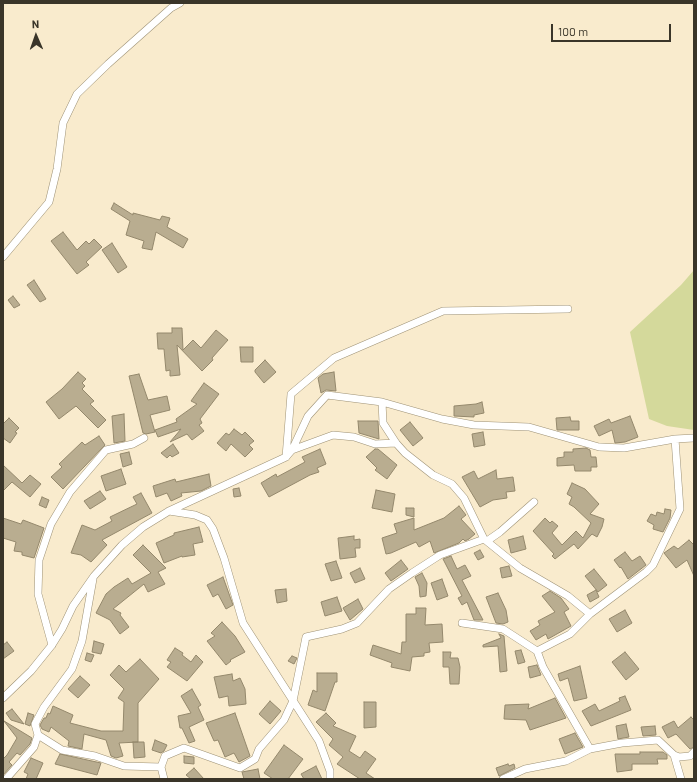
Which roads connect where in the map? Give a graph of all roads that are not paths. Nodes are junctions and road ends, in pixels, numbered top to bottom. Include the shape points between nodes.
1 (180, 3) edge
2 (3, 257) edge
3 (568, 309) dead end
4 (382, 402) junction
5 (144, 438) dead end
6 (694, 438) edge
7 (675, 439) junction
8 (396, 443) junction
9 (292, 450) junction
10 (286, 457) junction
11 (534, 502) dead end
12 (169, 511) junction
13 (484, 539) junction
14 (94, 576) junction
15 (590, 614) junction
16 (462, 622) dead end
17 (52, 645) junction
18 (537, 651) junction
19 (3, 698) edge
20 (293, 701) junction
21 (38, 735) junction
22 (590, 748) junction
23 (694, 752) edge
24 (674, 755) junction
25 (161, 767) junction
26 (6, 779) edge
27 (164, 779) edge
28 (330, 779) edge
29 (503, 779) edge
30 (681, 779) edge

1 - 2 street via 171,8 77,94 63,124 57,169 49,202
3 - 10 street via 443,311 334,358 291,394
4 - 7 street via 474,425 529,427 599,447 624,448
4 - 8 street via 383,424
4 - 9 street via 327,395 308,416
5 - 17 street via 133,444 106,450 70,492 51,524 39,560 38,594
6 - 7 street
7 - 15 street via 680,509 674,524 653,565
8 - 9 street via 375,444 354,437 333,435
8 - 13 street via 434,475 456,488 464,498
9 - 10 street
10 - 12 street
11 - 13 street via 500,532 487,541
12 - 14 street via 127,540
12 - 20 street via 195,515 210,524 224,558 243,623
13 - 15 street via 520,568 568,596
13 - 20 street via 440,555 412,573 389,589 357,623 306,637
14 - 17 street via 73,606
14 - 21 street via 88,616 77,658 35,724
15 - 18 street via 570,634
16 - 18 street via 503,630
17 - 19 street via 31,671
18 - 22 street via 542,667
20 - 25 street via 284,720 259,749 255,759 240,768 184,748 165,756
20 - 28 street via 319,741
21 - 25 street via 62,750 95,756 124,766
21 - 26 street via 34,746
22 - 24 street via 660,740
22 - 29 street via 566,761 525,769
23 - 24 street via 690,756
24 - 30 street
25 - 27 street

